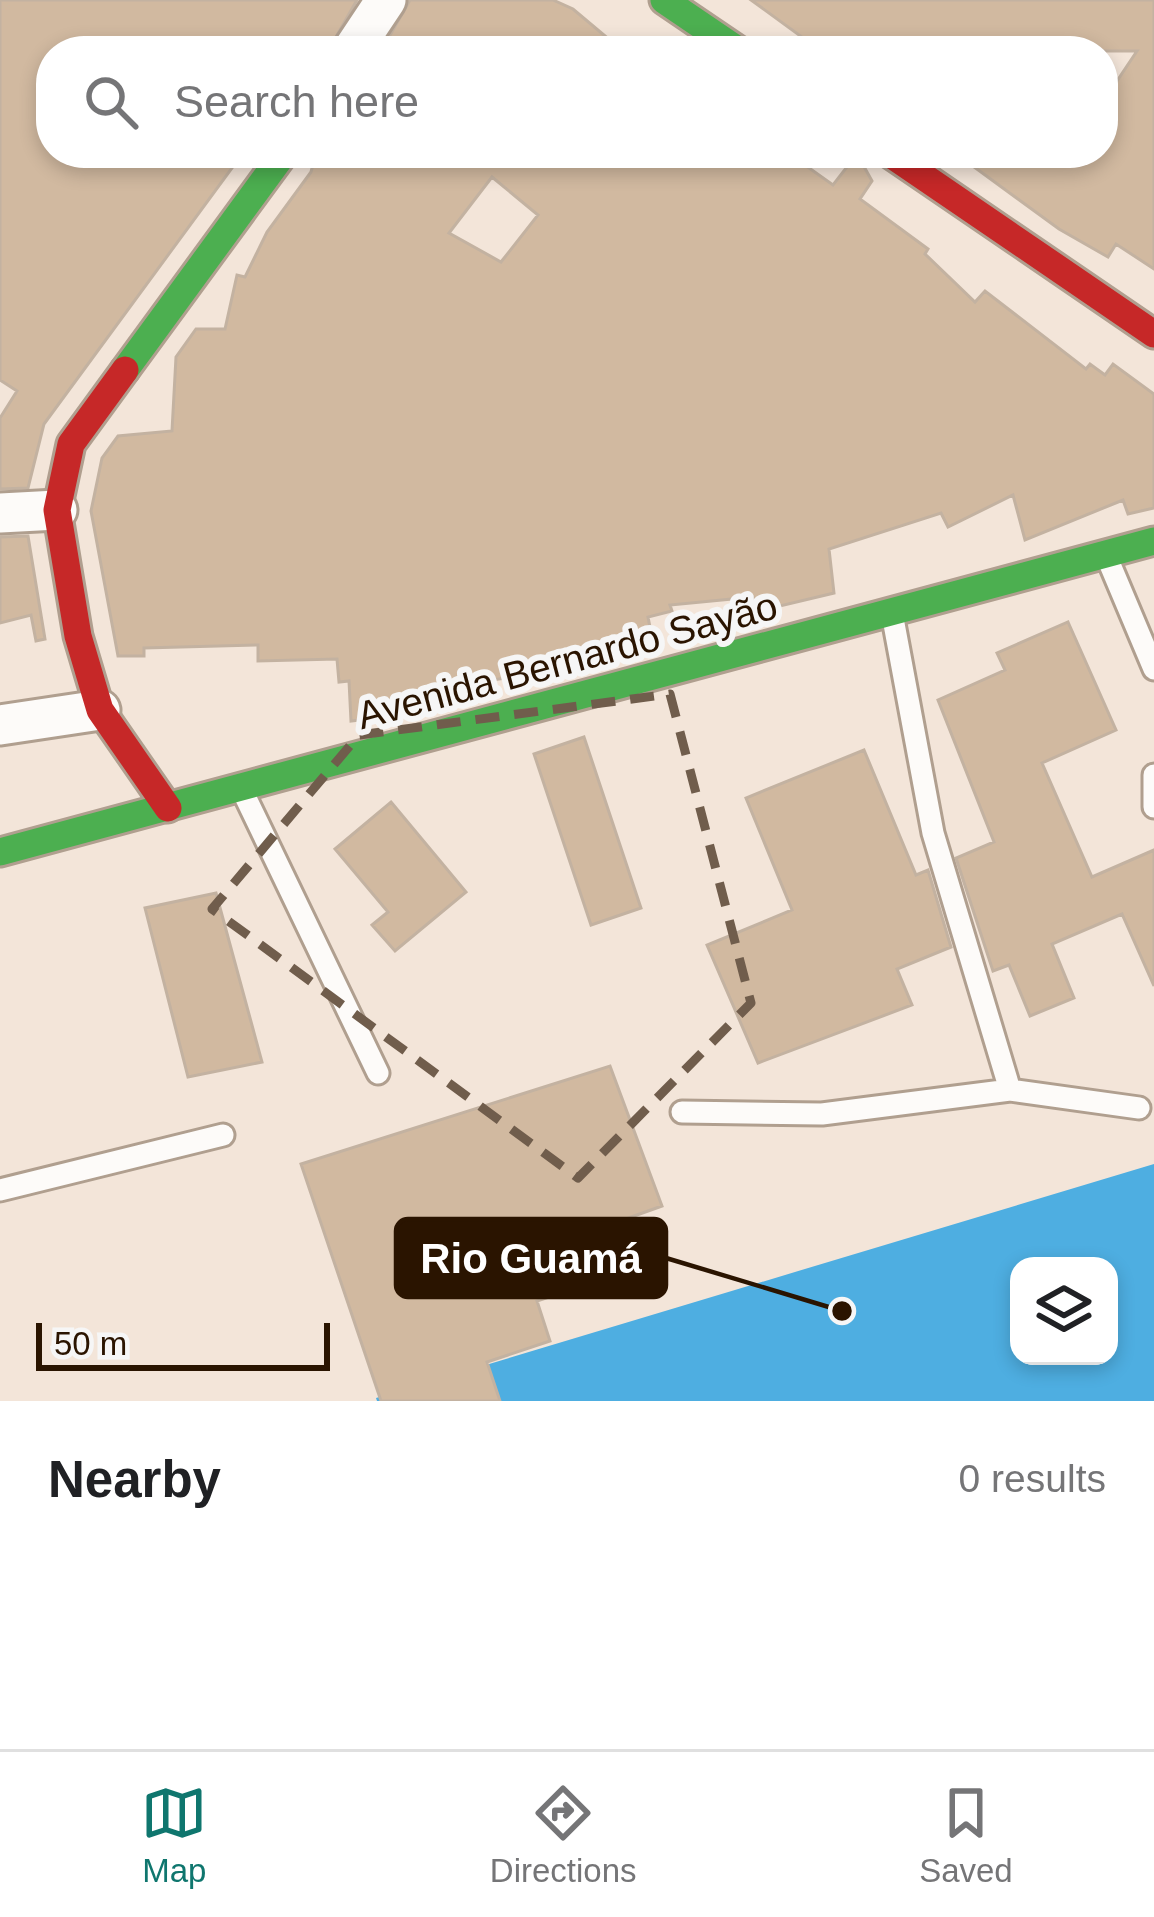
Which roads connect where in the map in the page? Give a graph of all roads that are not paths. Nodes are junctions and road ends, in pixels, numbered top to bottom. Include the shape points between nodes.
1 (386, 0) edge
2 (664, 0) edge
3 (362, 36) edge
4 (717, 36) edge
5 (273, 168) edge
6 (911, 168) edge
7 (1154, 334) edge
8 (57, 510) junction
9 (0, 513) edge
10 (1154, 541) edge
11 (1106, 554) junction
12 (892, 612) junction
13 (1154, 669) edge
14 (100, 710) junction
15 (0, 725) edge
16 (1154, 776) edge
17 (242, 789) junction
18 (1154, 807) edge
19 (168, 808) junction
20 (0, 852) edge
21 (0, 864) edge
22 (0, 878) edge
23 (378, 1073) dead end
24 (1010, 1090) junction
25 (1139, 1108) dead end
26 (682, 1112) dead end
27 (224, 1136) dead end
28 (0, 1190) edge

1 - 3 street
2 - 4 main road
5 - 8 main road via 71,444
6 - 7 main road
8 - 9 street
8 - 14 main road
10 - 11 main road, Avenida Bernardo Sayão
11 - 12 main road, Avenida Bernardo Sayão
11 - 13 lane
12 - 17 main road, Avenida Bernardo Sayão
12 - 24 lane via 933,833
14 - 15 street
14 - 19 main road
16 - 18 lane
17 - 19 main road, Avenida Bernardo Sayão
17 - 23 lane
19 - 20 main road, Avenida Bernardo Sayão
21 - 22 lane
24 - 25 lane
24 - 26 lane via 822,1114
27 - 28 lane

